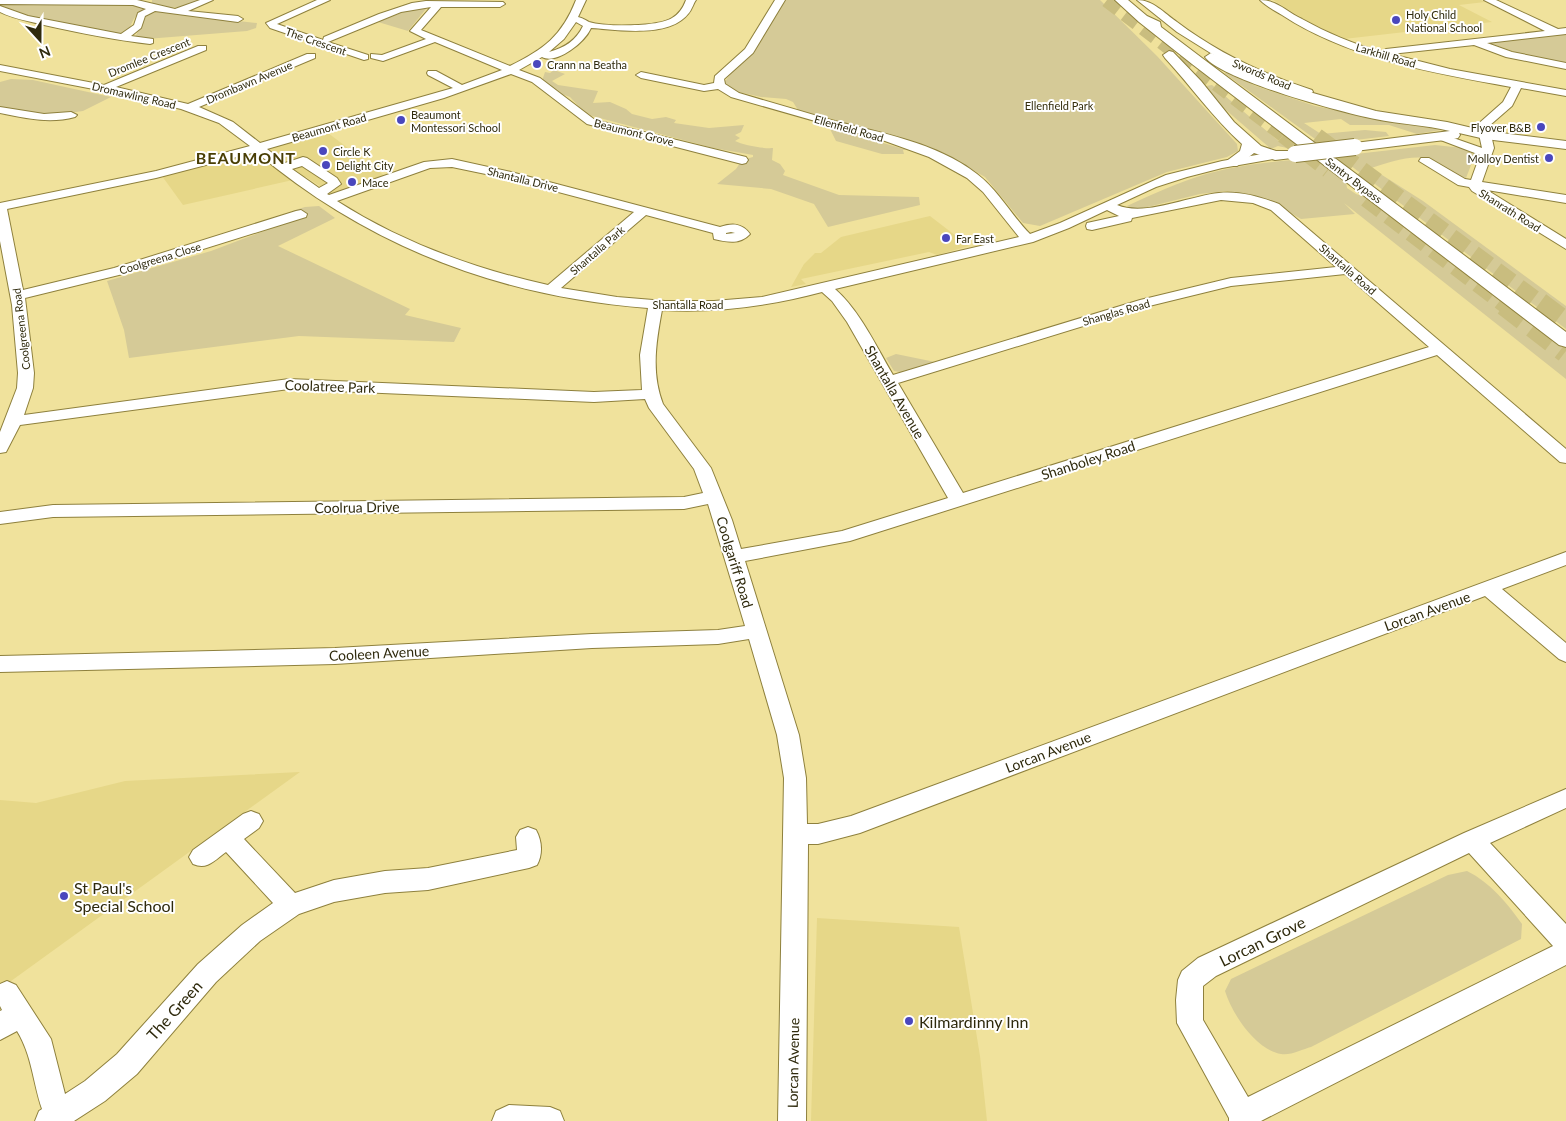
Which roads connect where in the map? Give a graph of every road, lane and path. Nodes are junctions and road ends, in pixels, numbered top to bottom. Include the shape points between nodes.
1 (208, 0) edge
2 (323, 0) edge
3 (581, 0) edge
4 (691, 0) edge
5 (780, 0) edge
6 (1121, 0) edge
7 (1142, 0) edge
8 (1265, 0) edge
9 (1489, 0) edge
10 (0, 1) edge
11 (148, 4) edge
12 (438, 4) junction
13 (500, 4) dead end
14 (0, 9) edge
15 (175, 12) junction
16 (238, 19) dead end
17 (573, 19) junction
18 (1143, 19) junction
19 (588, 26) junction
20 (632, 27) junction
21 (1561, 31) edge
22 (122, 38) junction
23 (625, 38) dead end
24 (327, 39) dead end
25 (435, 39) junction
26 (150, 41) dead end
27 (1474, 42) junction
28 (202, 48) dead end
29 (1382, 54) junction
30 (311, 56) dead end
31 (375, 56) dead end
32 (535, 56) junction
33 (364, 57) dead end
34 (1566, 66) edge
35 (511, 69) junction
36 (3, 71) edge
37 (432, 73) dead end
38 (641, 74) dead end
39 (720, 85) junction
40 (1517, 85) junction
41 (105, 88) junction
42 (460, 88) junction
43 (1566, 93) edge
44 (188, 108) junction
45 (0, 110) edge
46 (71, 115) dead end
47 (1395, 119) junction
48 (1485, 135) junction
49 (1442, 138) junction
50 (1249, 143) junction
51 (1566, 145) edge
52 (257, 148) junction
53 (1487, 154) junction
54 (1275, 156) junction
55 (742, 160) dead end
56 (1425, 161) dead end
57 (1232, 163) junction
58 (1475, 185) junction
59 (324, 196) junction
60 (1566, 199) edge
61 (1108, 206) junction
62 (0, 207) edge
63 (643, 211) junction
64 (300, 214) dead end
65 (1126, 218) dead end
66 (1092, 223) junction
67 (1068, 224) joint
68 (720, 231) dead end
69 (1028, 239) junction
70 (1566, 245) edge
71 (1348, 270) junction
72 (826, 288) junction
73 (551, 290) junction
74 (18, 295) junction
75 (656, 305) junction
76 (1566, 341) edge
77 (1439, 349) junction
78 (889, 381) junction
79 (649, 394) junction
80 (14, 420) junction
81 (0, 448) edge
82 (1566, 458) edge
83 (714, 497) junction
84 (959, 501) junction
85 (0, 518) edge
86 (734, 556) junction
87 (1566, 558) edge
88 (1488, 588) junction
89 (757, 631) junction
90 (1566, 654) edge
91 (0, 664) edge
92 (1566, 798) edge
93 (251, 821) dead end
94 (796, 834) junction
95 (528, 837) dead end
96 (227, 838) junction
97 (1472, 840) junction
98 (201, 857) dead end
99 (291, 905) junction
100 (1566, 942) edge
101 (1566, 952) edge
102 (9, 1012) edge
103 (1243, 1118) edge
104 (54, 1119) edge
105 (506, 1121) edge
106 (550, 1121) edge
107 (792, 1121) edge

1 - 15 street
2 - 33 street, The Crescent via 271,23
3 - 17 street, Beaumont Road
4 - 20 street via 683,15 666,26
5 - 39 street via 749,51 719,78
6 - 18 main road, Swords Road
7 - 47 street, Swords Road via 1201,43 1255,74
8 - 29 street, Larkhill Road via 1309,27
9 - 21 street
10 - 11 street
11 - 15 street
11 - 22 street via 138,26
12 - 13 street
12 - 24 street via 418,4
12 - 25 street, Beaumont Grove via 415,31
14 - 22 street
15 - 16 street
17 - 19 street
17 - 32 street, Beaumont Road via 560,38
18 - 47 main road, Swords Road via 1228,67 1266,84
18 - 50 main road, Swords Road via 1148,34
18 - 76 main road, Santry Bypass
19 - 20 street
19 - 32 street, Beaumont Road via 585,35 576,43 560,52
20 - 23 street
21 - 27 street
22 - 26 street
25 - 31 street via 383,58
25 - 35 street, Beaumont Grove via 459,44
27 - 29 street
27 - 34 street via 1510,55
28 - 41 street, Dromlee Crescent
29 - 40 street, Larkhill Road via 1453,73
30 - 44 street, Drombawn Avenue
32 - 35 street, Beaumont Road
35 - 42 street, Beaumont Road
35 - 55 street, Beaumont Grove via 536,80 591,122
36 - 41 street, Dromawling Road
37 - 42 street
38 - 39 street via 704,88
39 - 69 street, Ellenfield Road via 735,95 881,136 945,161 987,189
40 - 43 street, Larkhill Road
40 - 48 street via 1508,104 1483,125
41 - 44 street, Dromawling Road
42 - 52 street, Beaumont Road
44 - 52 street, Dromawling Road via 222,120
45 - 46 street via 43,118
47 - 48 main road, Swords Road
48 - 49 main road via 1456,134
48 - 51 main road, Swords Road
48 - 53 street, Shanrath Road
49 - 53 street
49 - 54 main road, bridge
50 - 54 main road, Swords Road
50 - 57 main road via 1247,153
52 - 59 street, Shantalla Road
52 - 62 street, Beaumont Road via 178,169
53 - 58 street, Shanrath Road
54 - 57 street
56 - 58 street via 1462,182
57 - 61 street via 1169,178
58 - 60 street
58 - 70 street, Shanrath Road via 1484,194
59 - 63 street, Shantalla Drive via 428,165 452,163
59 - 73 street, Shantalla Road via 382,232 428,252 492,275
61 - 66 street
61 - 71 street, Shantalla Road via 1133,214 1222,195 1258,200 1282,212
62 - 74 street, Coolgreena Road
63 - 68 street, Shantalla Drive
63 - 73 street, Shantalla Park
64 - 74 street, Coolgreena Close via 118,272
65 - 66 street, Shantalla Road
66 - 67 street, Shantalla Road via 1078,229
67 - 69 street, Shantalla Road
69 - 72 street, Shantalla Road
71 - 77 street, Shantalla Road
71 - 78 street, Shanglas Road via 1231,282 1150,302
72 - 75 street, Shantalla Road via 754,302
72 - 78 street, Shantalla Avenue via 848,314
73 - 75 street, Shantalla Road
74 - 80 street, Coolgreena Road via 26,373 25,389
75 - 79 street, Coolgariff Road via 647,356
77 - 82 street, Shantalla Road
77 - 84 street, Shanboley Road
78 - 84 street, Shantalla Avenue
79 - 80 street, Coolatree Park via 594,397 289,384
79 - 83 street, Coolgariff Road via 702,468
80 - 81 street, Coolgreena Road
83 - 85 street, Coolrua Drive via 684,503 53,511
83 - 86 street, Coolgariff Road
84 - 86 street, Shanboley Road via 844,536
86 - 89 street, Coolgariff Road
87 - 88 street, Lorcan Avenue
88 - 90 street
88 - 94 street, Lorcan Avenue via 852,826 818,834
89 - 91 street, Cooleen Avenue via 710,637 335,656
89 - 94 street, Coolgariff Road via 788,735 795,778
92 - 97 street, Lorcan Grove
93 - 96 street
94 - 107 street, Lorcan Avenue
95 - 99 street, The Green via 529,858 428,879 334,891
96 - 98 street
96 - 99 street
97 - 100 street
97 - 103 street, Lorcan Grove via 1207,967 1191,980 1190,1023
99 - 104 street, The Green via 251,933 207,973 127,1064
101 - 103 street, Lorcan Grove
102 - 104 street, The Green via 41,1048
105 - 106 street

